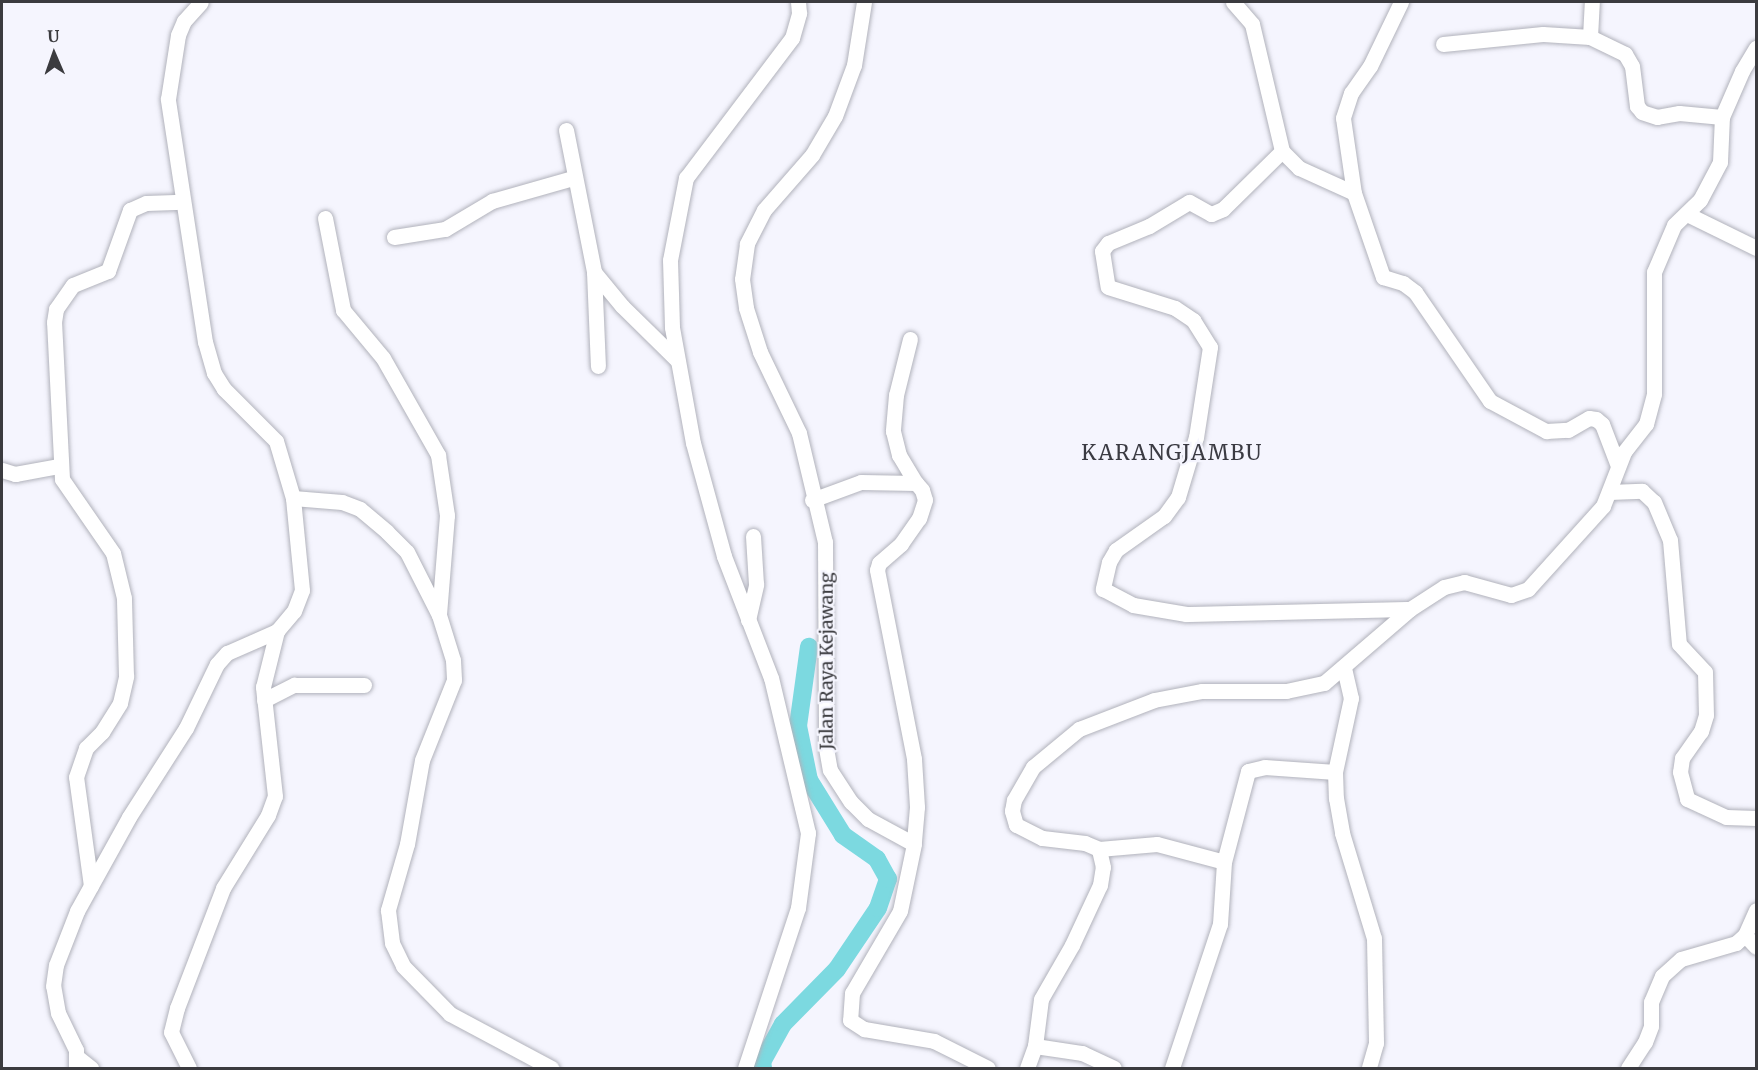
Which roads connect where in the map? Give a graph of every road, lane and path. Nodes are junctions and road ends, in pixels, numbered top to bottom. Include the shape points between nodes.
1 (201, 2) edge
2 (798, 2) edge
3 (864, 2) edge
4 (1233, 2) edge
5 (1401, 2) edge
6 (1592, 2) edge
7 (1590, 37) junction
8 (1443, 44) dead end
9 (1756, 48) edge
10 (1722, 117) junction
11 (566, 130) dead end
12 (1282, 151) junction
13 (573, 178) junction
14 (1354, 193) junction
15 (182, 202) junction
16 (1687, 213) junction
17 (325, 218) dead end
18 (394, 237) dead end
19 (1756, 248) edge
20 (594, 272) junction
21 (910, 339) dead end
22 (678, 361) junction
23 (598, 366) dead end
24 (59, 466) junction
25 (1618, 466) junction
26 (2, 470) edge
27 (916, 483) junction
28 (1609, 492) junction
29 (293, 498) junction
30 (812, 500) junction
31 (753, 536) dead end
32 (1410, 609) junction
33 (439, 615) junction
34 (748, 620) junction
35 (277, 631) junction
36 (1344, 668) junction
37 (364, 685) dead end
38 (264, 700) junction
39 (1335, 772) junction
40 (1756, 818) edge
41 (914, 844) junction
42 (1099, 849) junction
43 (1224, 862) junction
44 (91, 885) junction
45 (1756, 910) edge
46 (1745, 935) junction
47 (1756, 947) edge
48 (1035, 1046) junction
49 (76, 1062) edge
50 (91, 1068) edge
51 (189, 1068) edge
52 (551, 1068) edge
53 (744, 1068) edge
54 (988, 1068) edge
55 (1026, 1068) edge
56 (1114, 1068) edge
57 (1172, 1068) edge
58 (1369, 1068) edge
59 (1628, 1068) edge

1 - 15 street via 184,21 170,74 170,119
2 - 22 street via 792,38 686,178 670,260 672,327
3 - 30 street, Jalan Raya Kejawang via 854,65 835,116 812,155 764,210 747,244 742,267 752,330 793,414
4 - 12 street via 1252,24
5 - 14 street via 1384,40 1345,105 1343,133
6 - 7 street
7 - 8 street via 1543,34
7 - 10 street via 1625,54 1632,66 1637,106 1642,112 1657,117 1679,113
9 - 10 street
10 - 16 street via 1720,162 1700,200
11 - 13 street
12 - 14 street via 1299,168
12 - 32 street via 1223,209 1211,214 1188,202 1168,216 1108,243 1102,251 1108,287 1175,308 1193,320 1210,347 1196,437 1178,497 1164,516 1116,550 1102,589 1133,606 1186,614
13 - 18 street via 492,201 445,228
13 - 20 street
14 - 25 street via 1383,277 1403,283 1415,292 1457,350 1479,391 1546,431 1568,430 1589,418 1596,419 1602,424
15 - 24 street via 146,203 130,210 108,271 73,285 56,309
15 - 29 street via 210,360 224,389 271,433
16 - 19 street
16 - 25 street via 1666,238 1654,272 1651,410
17 - 33 street via 343,310 383,358 438,455 447,489
20 - 22 street
20 - 23 street
21 - 27 street via 896,394 893,431 899,455
22 - 34 street via 693,443 724,556
24 - 26 street via 15,474
24 - 44 street via 68,493 113,553 124,598 126,676 120,703 102,732 86,748 76,777
25 - 28 street
27 - 30 street via 861,482
27 - 41 street via 925,500 919,518 877,570 914,759
28 - 32 street via 1582,531 1528,589 1499,594 1464,582 1432,592
28 - 40 street via 1642,491 1654,502 1670,540 1679,644 1705,672 1706,715 1682,758 1680,772 1687,800 1726,817
29 - 33 street via 342,502 372,518 406,552
29 - 35 street via 302,590 294,611
30 - 41 street, Jalan Raya Kejawang via 826,559 826,748 830,770 851,802 868,819
31 - 34 street via 756,584
32 - 36 street
33 - 52 street via 453,660 454,680 422,760 388,927 403,966 450,1014
34 - 53 street via 780,705 808,833 798,908
35 - 38 street via 263,677
35 - 44 street via 227,653 217,664 186,728
36 - 39 street via 1350,706
36 - 42 street via 1324,684 1305,688 1212,691 1154,700 1099,719 1063,740 1022,780 1014,800 1013,820 1022,831 1042,838 1085,843
37 - 38 street via 294,685
38 - 51 street via 275,796 268,815 223,888 177,1008 171,1032
39 - 43 street via 1265,767 1248,771
39 - 58 street via 1342,833 1374,938 1376,1042
41 - 54 street via 900,911 852,993 850,1020 864,1029 934,1041
42 - 43 street via 1157,844
42 - 48 street via 1103,867 1100,885 1041,999
43 - 57 street via 1220,924
44 - 49 street via 61,952 53,986 58,1013
45 - 46 street
46 - 47 street
46 - 59 street via 1736,943 1682,959 1662,976 1651,1002 1651,1026
48 - 55 street
48 - 56 street via 1082,1053
49 - 50 street

